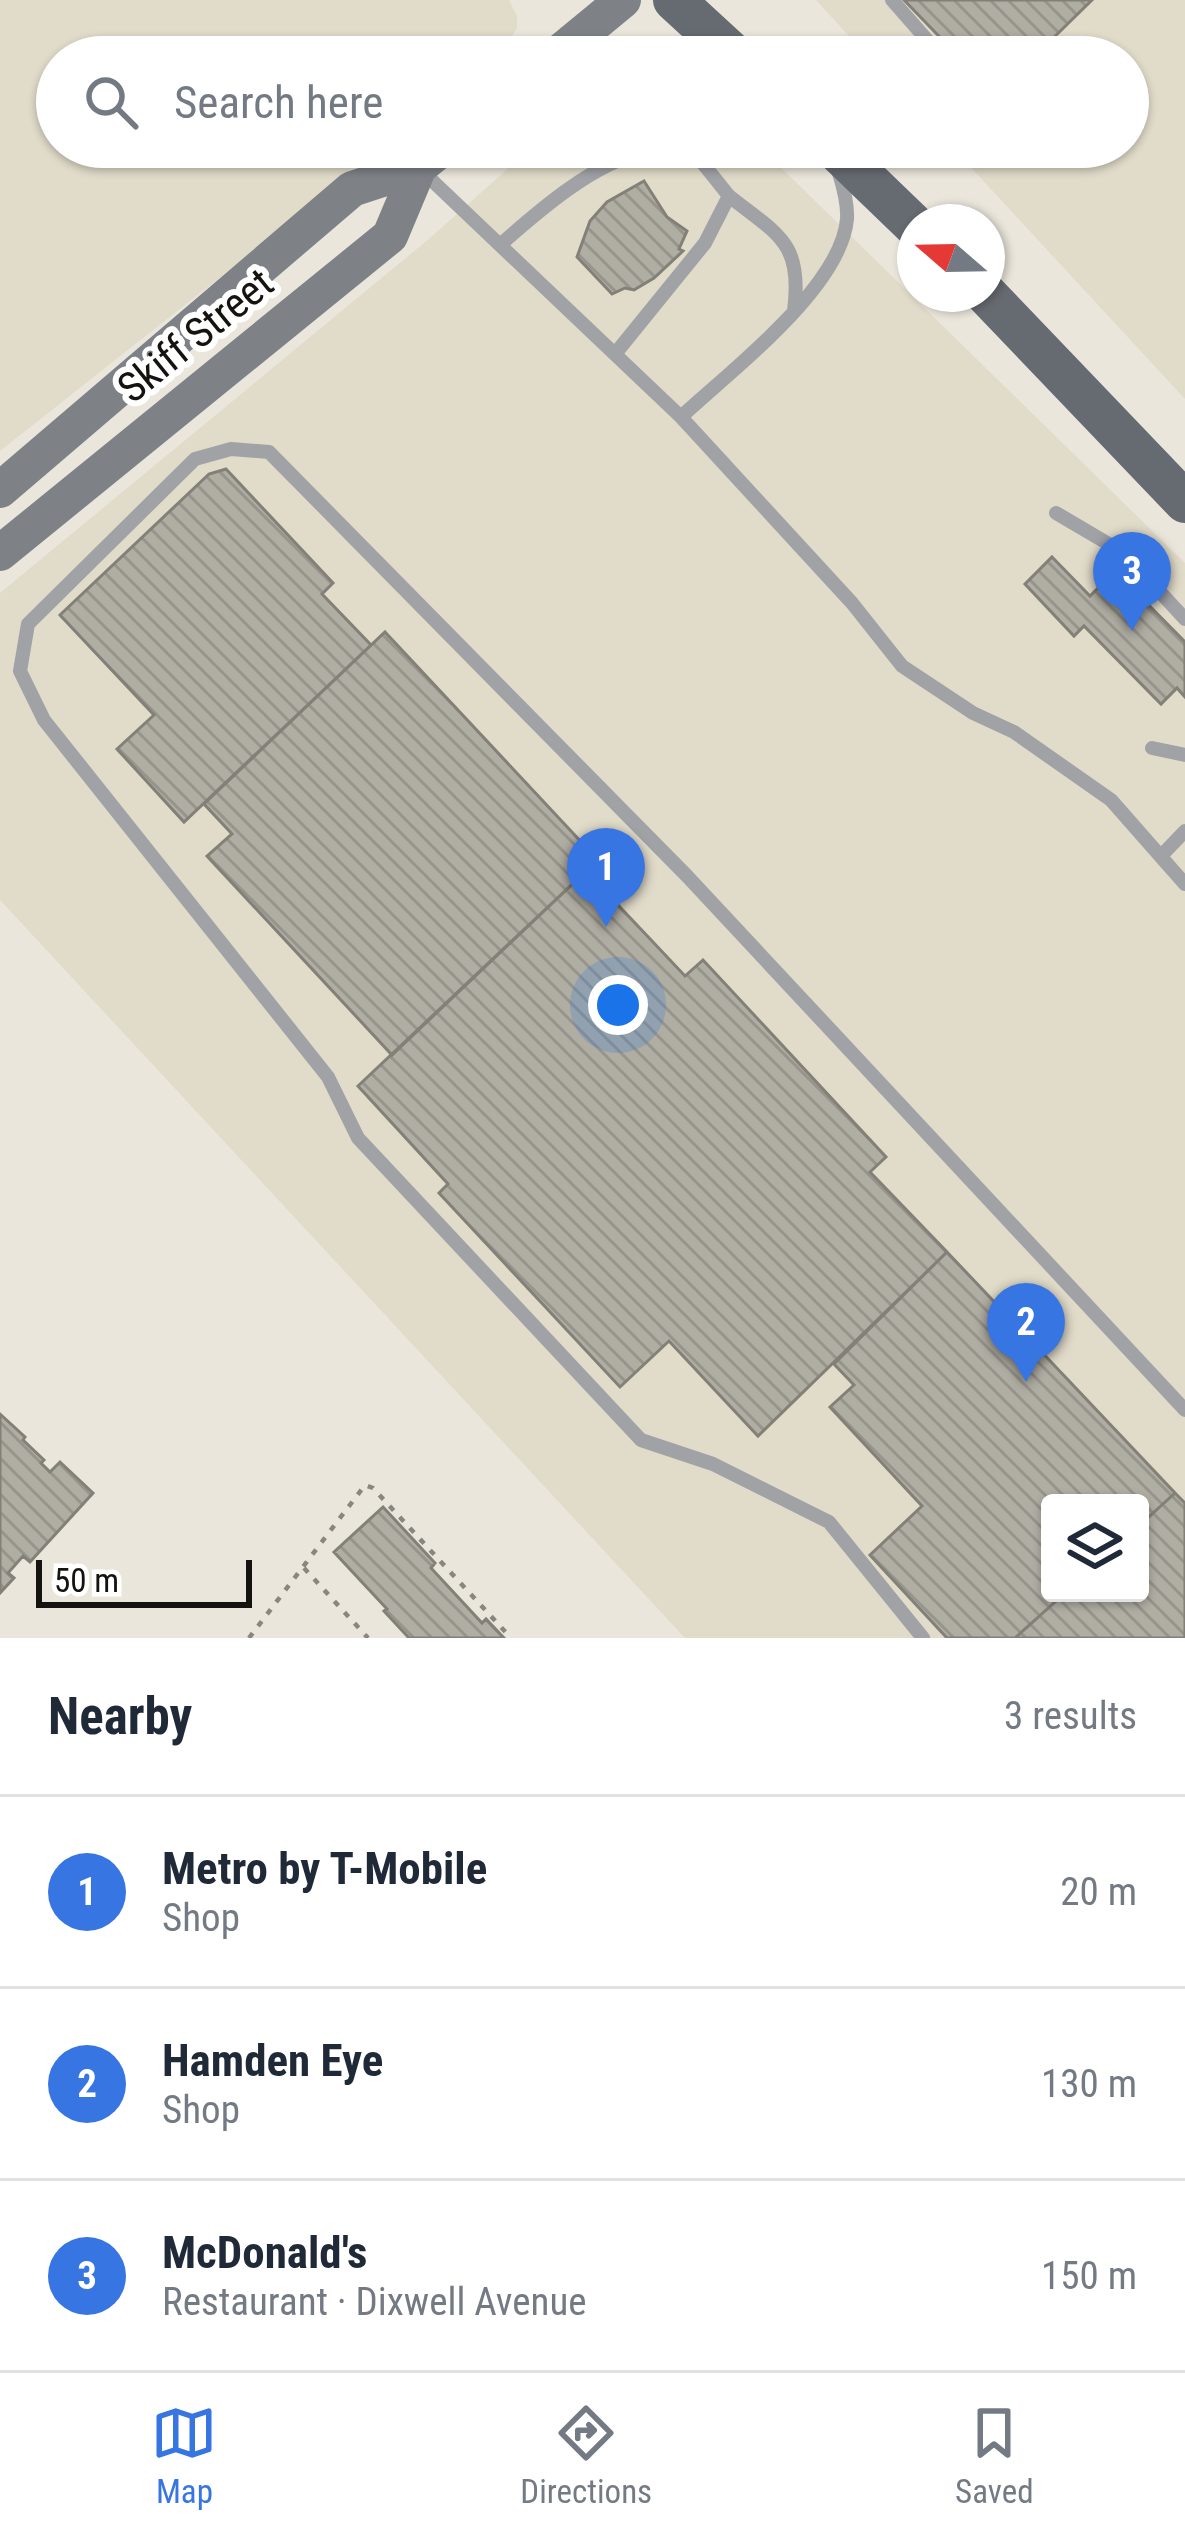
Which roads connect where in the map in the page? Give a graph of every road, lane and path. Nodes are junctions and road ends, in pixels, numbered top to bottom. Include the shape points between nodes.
1 (623, 0) edge
2 (674, 0) edge
3 (892, 0) edge
4 (579, 36) edge
5 (713, 36) edge
6 (924, 36) edge
7 (404, 168) edge
8 (425, 168) edge
9 (440, 168) edge
10 (608, 168) edge
11 (707, 168) edge
12 (837, 168) edge
13 (852, 168) edge
14 (729, 196) junction
15 (897, 209) edge
16 (500, 245) junction
17 (794, 310) junction
18 (1003, 312) edge
19 (615, 354) junction
20 (681, 417) junction
21 (0, 490) edge
22 (1185, 502) edge
23 (1056, 513) dead end
24 (0, 553) edge
25 (1185, 619) edge
26 (1152, 748) dead end
27 (1185, 755) edge
28 (1185, 831) edge
29 (1161, 856) junction
30 (1185, 884) edge
31 (1185, 1410) edge
32 (304, 1568) junction
33 (249, 1638) edge
34 (368, 1638) edge
35 (512, 1638) edge
36 (923, 1638) edge

1 - 4 street
2 - 5 main road
3 - 6 lane
7 - 21 street, Skiff Street via 352,189
8 - 24 street, Skiff Street via 390,236
9 - 16 lane
10 - 16 lane
11 - 14 lane
12 - 17 lane via 847,218 826,272
13 - 15 main road
14 - 17 lane via 786,242 799,275
14 - 19 lane via 705,243
16 - 19 lane
17 - 20 lane
18 - 22 main road
19 - 20 lane
20 - 29 lane via 902,666 1111,800
23 - 25 lane via 1124,553
26 - 27 lane
28 - 29 lane
29 - 30 lane
31 - 36 lane via 687,876 269,452 231,448 195,459 28,624 20,671 44,720 328,1077 358,1138 641,1440 713,1464 829,1522
32 - 33 path
32 - 34 path
32 - 35 path via 365,1485

